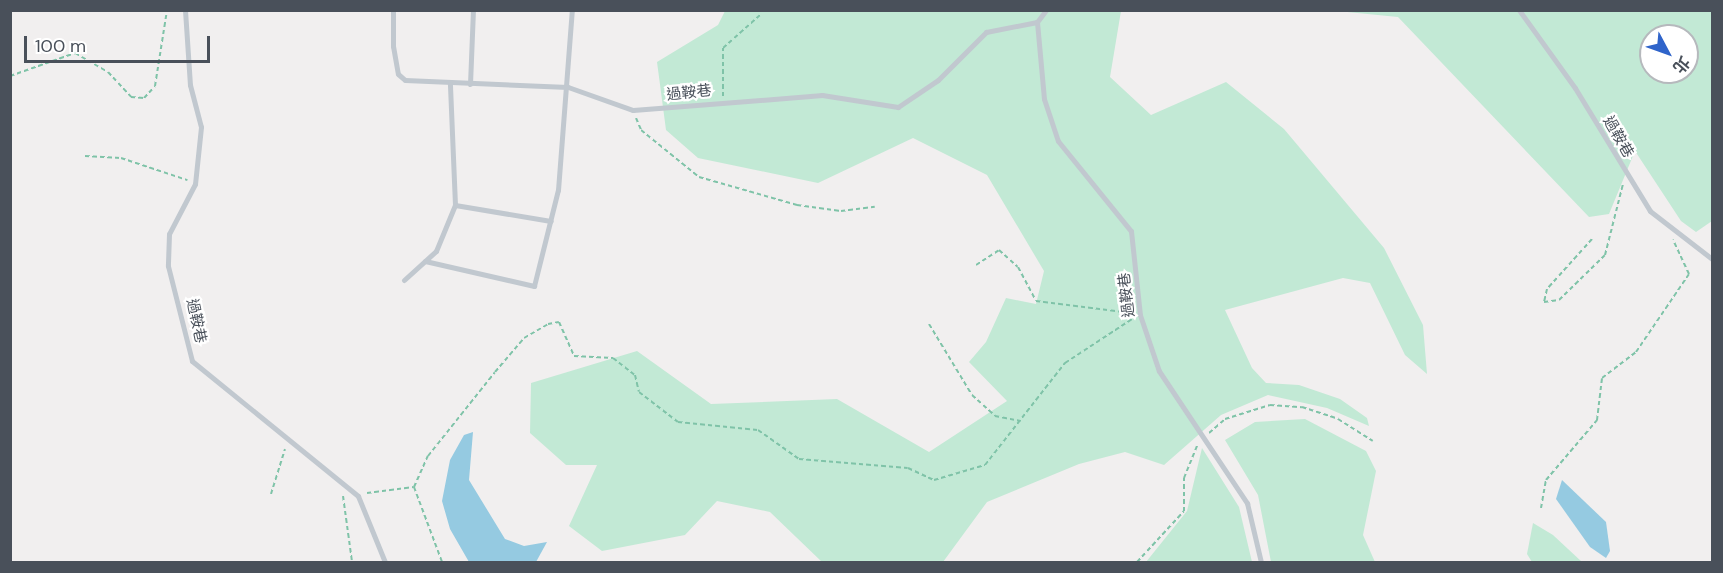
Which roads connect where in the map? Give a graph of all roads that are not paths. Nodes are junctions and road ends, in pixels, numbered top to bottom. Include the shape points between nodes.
1 (185, 10) edge
2 (393, 10) edge
3 (473, 10) edge
4 (572, 10) edge
5 (1046, 10) edge
6 (1519, 10) edge
7 (1037, 22) junction
8 (450, 84) junction
9 (470, 84) junction
10 (568, 87) junction
11 (455, 205) junction
12 (551, 221) junction
13 (1713, 259) edge
14 (425, 261) junction
15 (404, 280) dead end
16 (385, 562) edge
17 (1261, 562) edge

1 - 16 lane, 過鞍巷 via 190,85 201,127 195,184 168,245 168,266 192,361 358,496
2 - 8 lane, 過鞍巷 via 393,46 401,78
3 - 9 lane
4 - 10 lane
5 - 7 lane
6 - 13 lane, 過鞍巷 via 1575,88 1626,175 1666,227
7 - 10 lane, 過鞍巷 via 986,32 938,80 898,107 822,95 633,110
7 - 17 lane, 過鞍巷 via 1044,99 1058,141 1131,231 1140,315 1160,372 1247,503
8 - 9 lane, 過鞍巷
8 - 11 lane
9 - 10 lane, 過鞍巷
10 - 12 lane
11 - 12 lane
11 - 14 lane via 436,251
12 - 14 lane via 534,286
14 - 15 lane

